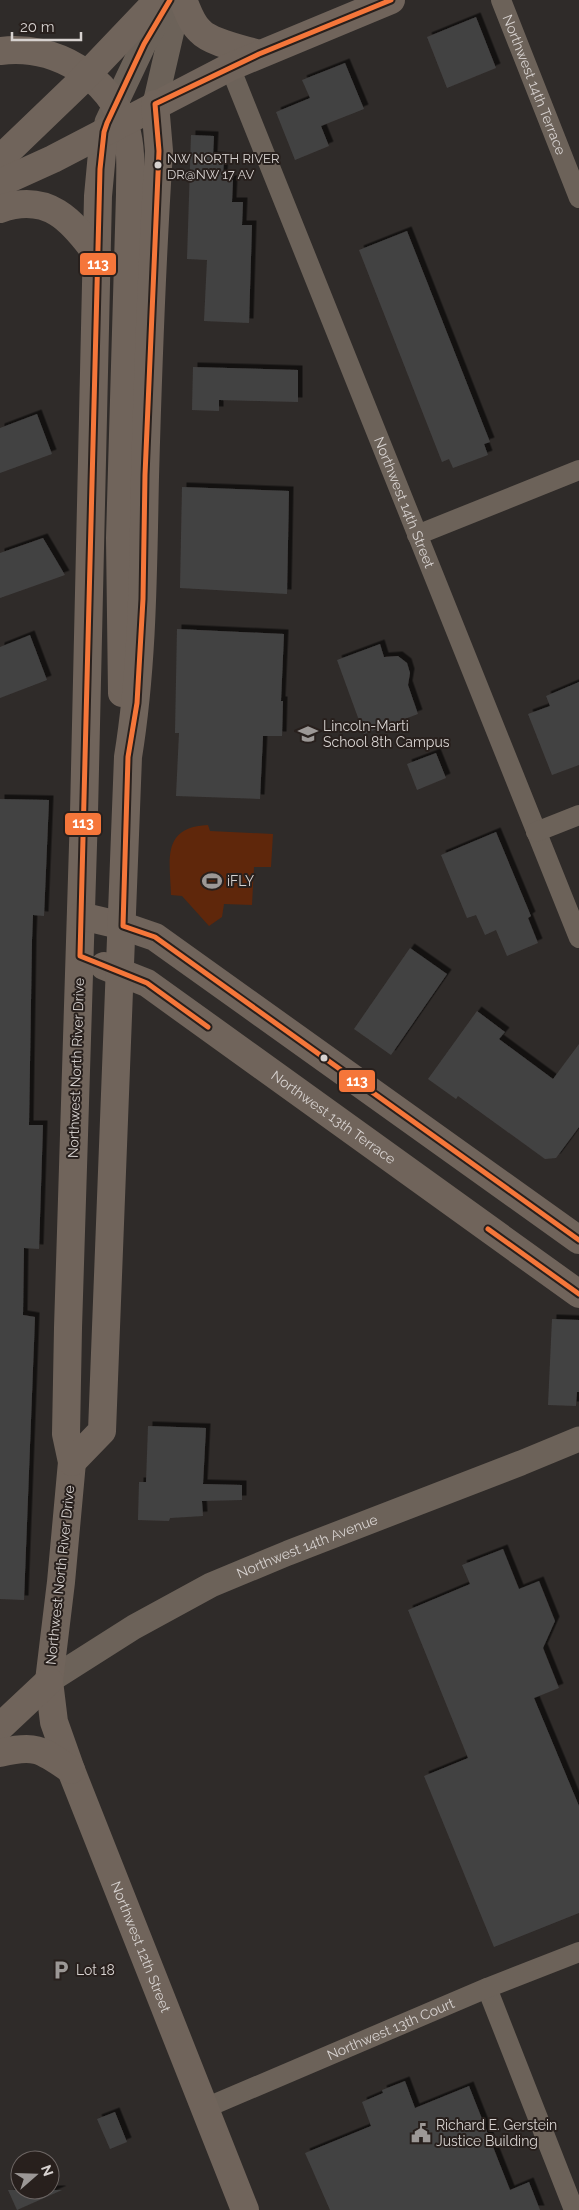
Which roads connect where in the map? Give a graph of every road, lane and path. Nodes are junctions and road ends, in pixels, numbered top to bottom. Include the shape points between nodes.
1 (158, 0) edge
2 (170, 0) edge
3 (179, 0) edge
4 (183, 0) edge
5 (391, 0) edge
6 (501, 0) edge
7 (7, 50) edge
8 (259, 54) junction
9 (230, 67) junction
10 (155, 104) junction
11 (104, 132) junction
12 (0, 159) edge
13 (0, 183) edge
14 (579, 198) edge
15 (0, 209) edge
16 (98, 256) junction
17 (579, 470) edge
18 (417, 535) junction
19 (128, 757) junction
20 (579, 814) edge
21 (536, 832) junction
22 (81, 916) junction
23 (123, 926) junction
24 (579, 938) edge
25 (80, 956) junction
26 (119, 972) junction
27 (579, 1240) edge
28 (579, 1294) edge
29 (579, 1439) edge
30 (72, 1462) junction
31 (49, 1681) junction
32 (0, 1727) edge
33 (0, 1752) edge
34 (70, 1770) junction
35 (579, 1952) edge
36 (486, 1988) junction
37 (203, 2109) junction
38 (244, 2210) edge
39 (574, 2210) edge

1 - 12 main road
2 - 11 street, Northwest North River Drive via 123,85
3 - 10 street
4 - 8 main road via 200,32
5 - 8 main road
6 - 14 street, Northwest 14th Terrace
7 - 19 main road via 49,55 81,70 102,88 121,118 128,139 120,641
8 - 9 main road
9 - 10 main road
9 - 18 street, Northwest 14th Street
10 - 11 main road
10 - 19 main road via 159,151 143,599 137,703
11 - 13 main road
11 - 16 main road, Northwest North River Drive
15 - 16 main road via 24,204 53,209 82,233
16 - 22 main road, Northwest North River Drive
17 - 18 street
18 - 21 street, Northwest 14th Street
19 - 23 main road
20 - 21 street
21 - 24 street, Northwest 14th Street
22 - 23 main road
22 - 25 main road, Northwest North River Drive
23 - 26 main road
23 - 27 main road via 155,937
25 - 26 main road, Northwest 13th Terrace
25 - 30 main road, Northwest North River Drive via 66,1424
26 - 28 main road, Northwest 13th Terrace via 147,984
26 - 30 main road via 102,1431
29 - 31 street, Northwest 14th Avenue via 230,1576 155,1615
30 - 31 main road, Northwest North River Drive
31 - 32 main road, Northwest North River Drive
31 - 34 main road, Northwest 12th Street via 54,1722
33 - 34 main road via 33,1748
34 - 37 main road, Northwest 12th Street
35 - 36 street, Northwest 13th Court
36 - 37 street, Northwest 13th Court
36 - 39 street
37 - 38 main road, Northwest 12th Street

